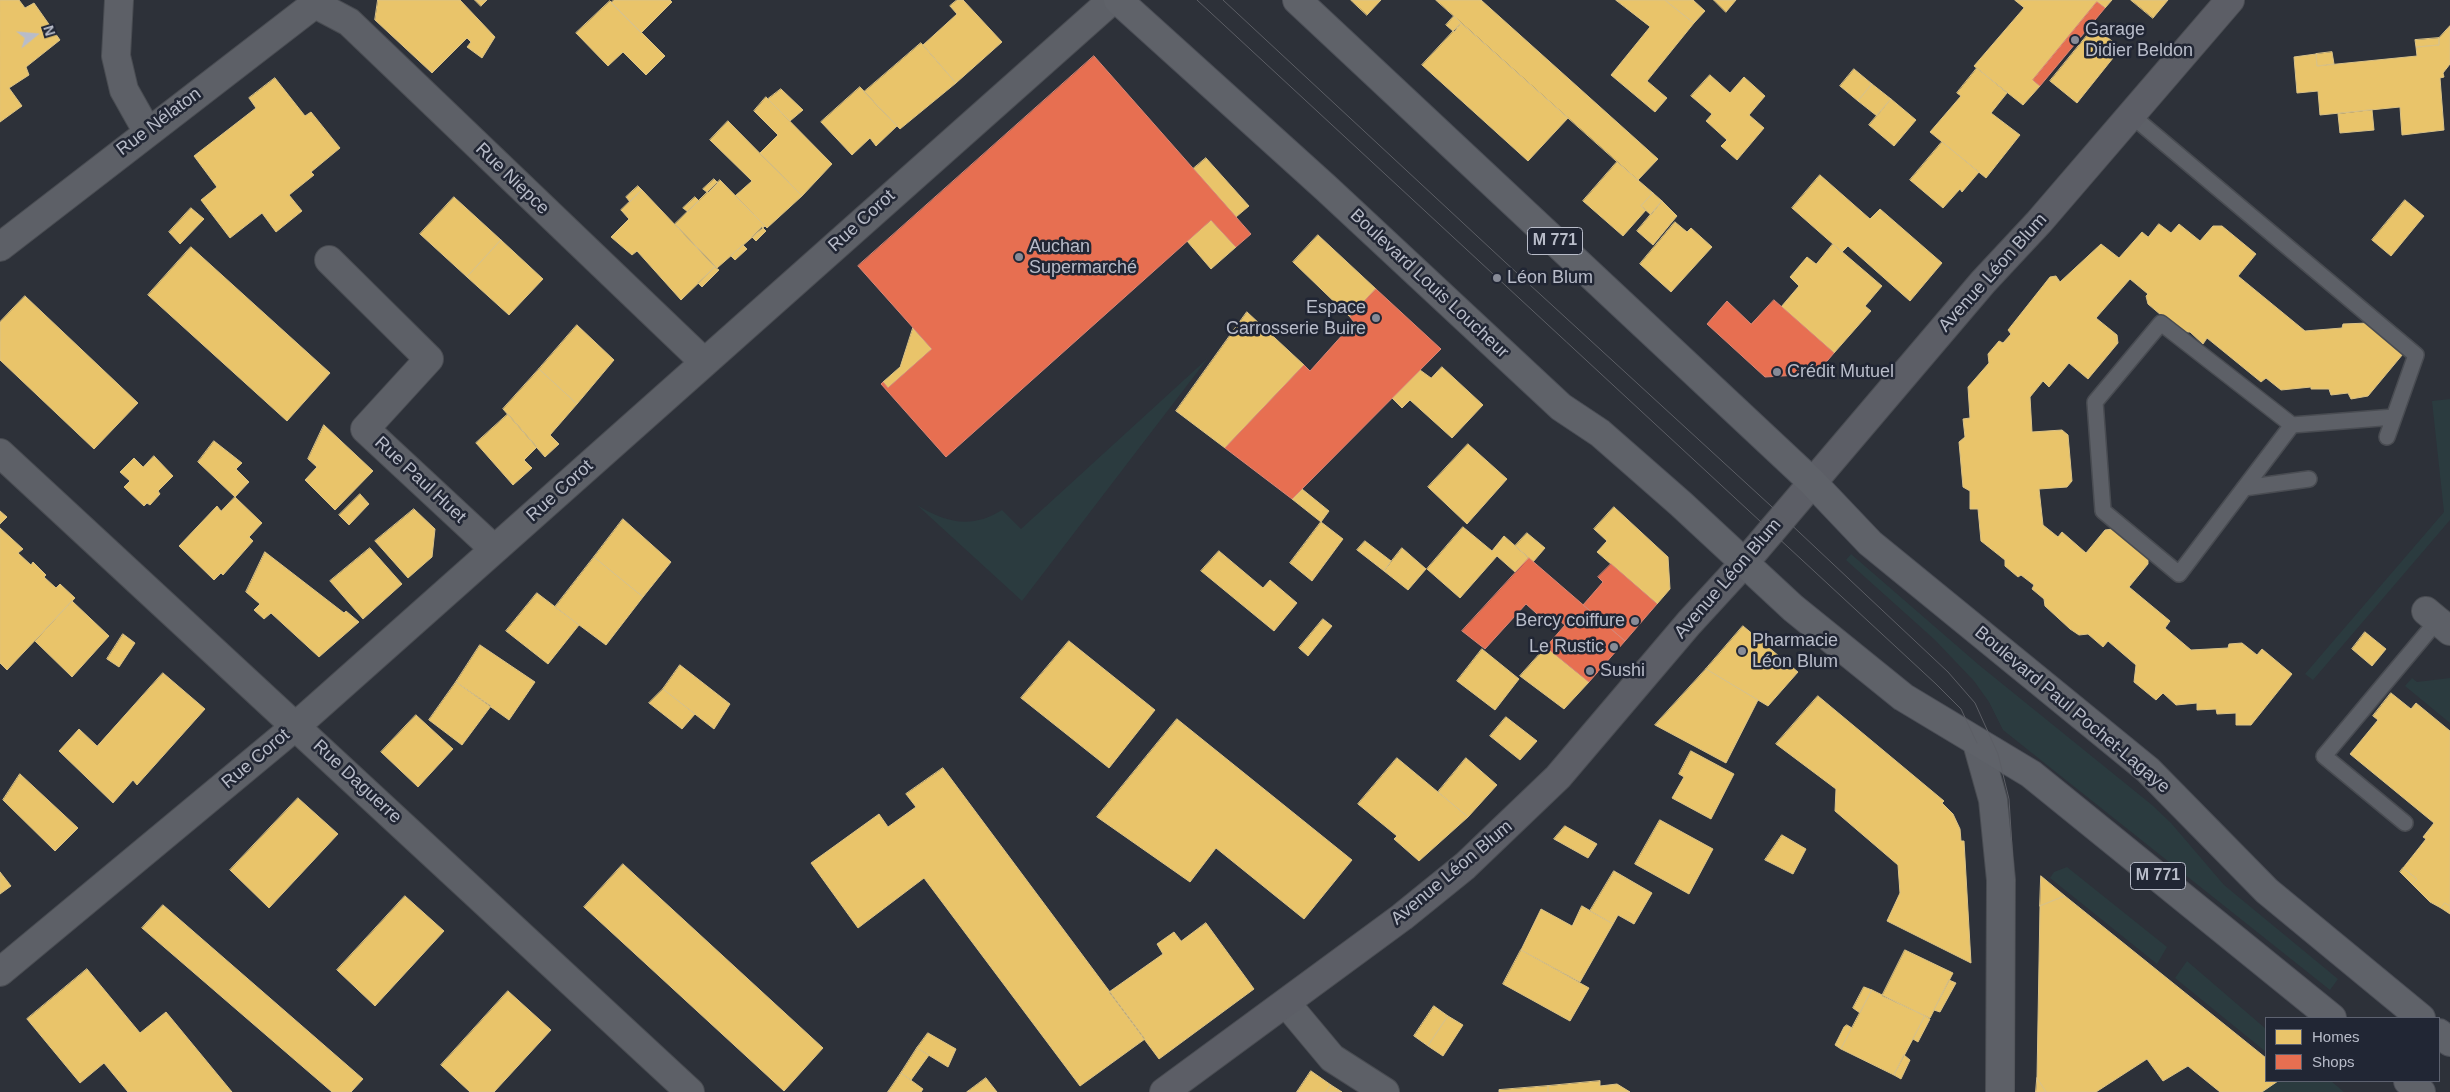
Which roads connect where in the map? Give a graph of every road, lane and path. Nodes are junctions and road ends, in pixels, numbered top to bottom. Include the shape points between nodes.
1 (119, 0) edge
2 (1112, 0) edge
3 (1118, 0) edge
4 (1297, 0) edge
5 (2230, 0) edge
6 (318, 2) edge
7 (2131, 115) junction
8 (147, 131) junction
9 (0, 246) edge
10 (329, 260) dead end
11 (704, 362) junction
12 (2394, 417) junction
13 (2292, 425) junction
14 (2387, 437) dead end
15 (0, 453) edge
16 (2310, 479) dead end
17 (1812, 482) junction
18 (2244, 488) junction
19 (494, 549) junction
20 (1744, 562) junction
21 (2438, 621) edge
22 (296, 726) junction
23 (1978, 744) junction
24 (2405, 824) dead end
25 (0, 972) edge
26 (1286, 1003) junction
27 (2331, 1017) edge
28 (2420, 1017) edge
29 (2440, 1034) edge
30 (2450, 1042) edge
31 (2409, 1082) edge
32 (690, 1092) edge
33 (1164, 1092) edge
34 (1385, 1092) edge
35 (2000, 1092) edge
36 (2421, 1092) edge

1 - 8 street via 116,56 124,90
2 - 11 street, Rue Corot
3 - 20 main road, Boulevard Louis Loucheur / M 771 via 1561,407 1600,433
4 - 17 main road, M 771
5 - 7 main road, Avenue Léon Blum
6 - 8 street, Rue Nélaton
6 - 11 street, Rue Niepce via 349,22
7 - 12 lane via 2416,355
7 - 17 main road, Avenue Léon Blum
8 - 9 street, Rue Nélaton
10 - 19 street, Rue Paul Huet via 429,359 365,429
11 - 19 street, Rue Corot
12 - 13 lane
12 - 14 lane
13 - 18 lane
13 - 18 lane via 2161,323 2095,402 2103,511 2179,574
15 - 22 street, Rue Daguerre
16 - 18 lane
17 - 20 main road, Avenue Léon Blum
17 - 28 main road, Boulevard Paul Pochet-Lagaye / M 771 via 1870,543 2148,770 2267,891
19 - 22 street, Rue Corot
20 - 23 main road, M 771 via 1793,608 1903,697
20 - 26 main road, Avenue Léon Blum via 1558,777 1516,820 1402,917
21 - 24 lane via 2324,756
22 - 25 street, Rue Corot
22 - 32 street, Rue Daguerre
23 - 27 main road, M 771 via 2031,774
23 - 35 street via 1994,800 2001,880
26 - 33 main road, Avenue Léon Blum
26 - 34 street via 1332,1058
29 - 30 main road
31 - 36 main road

